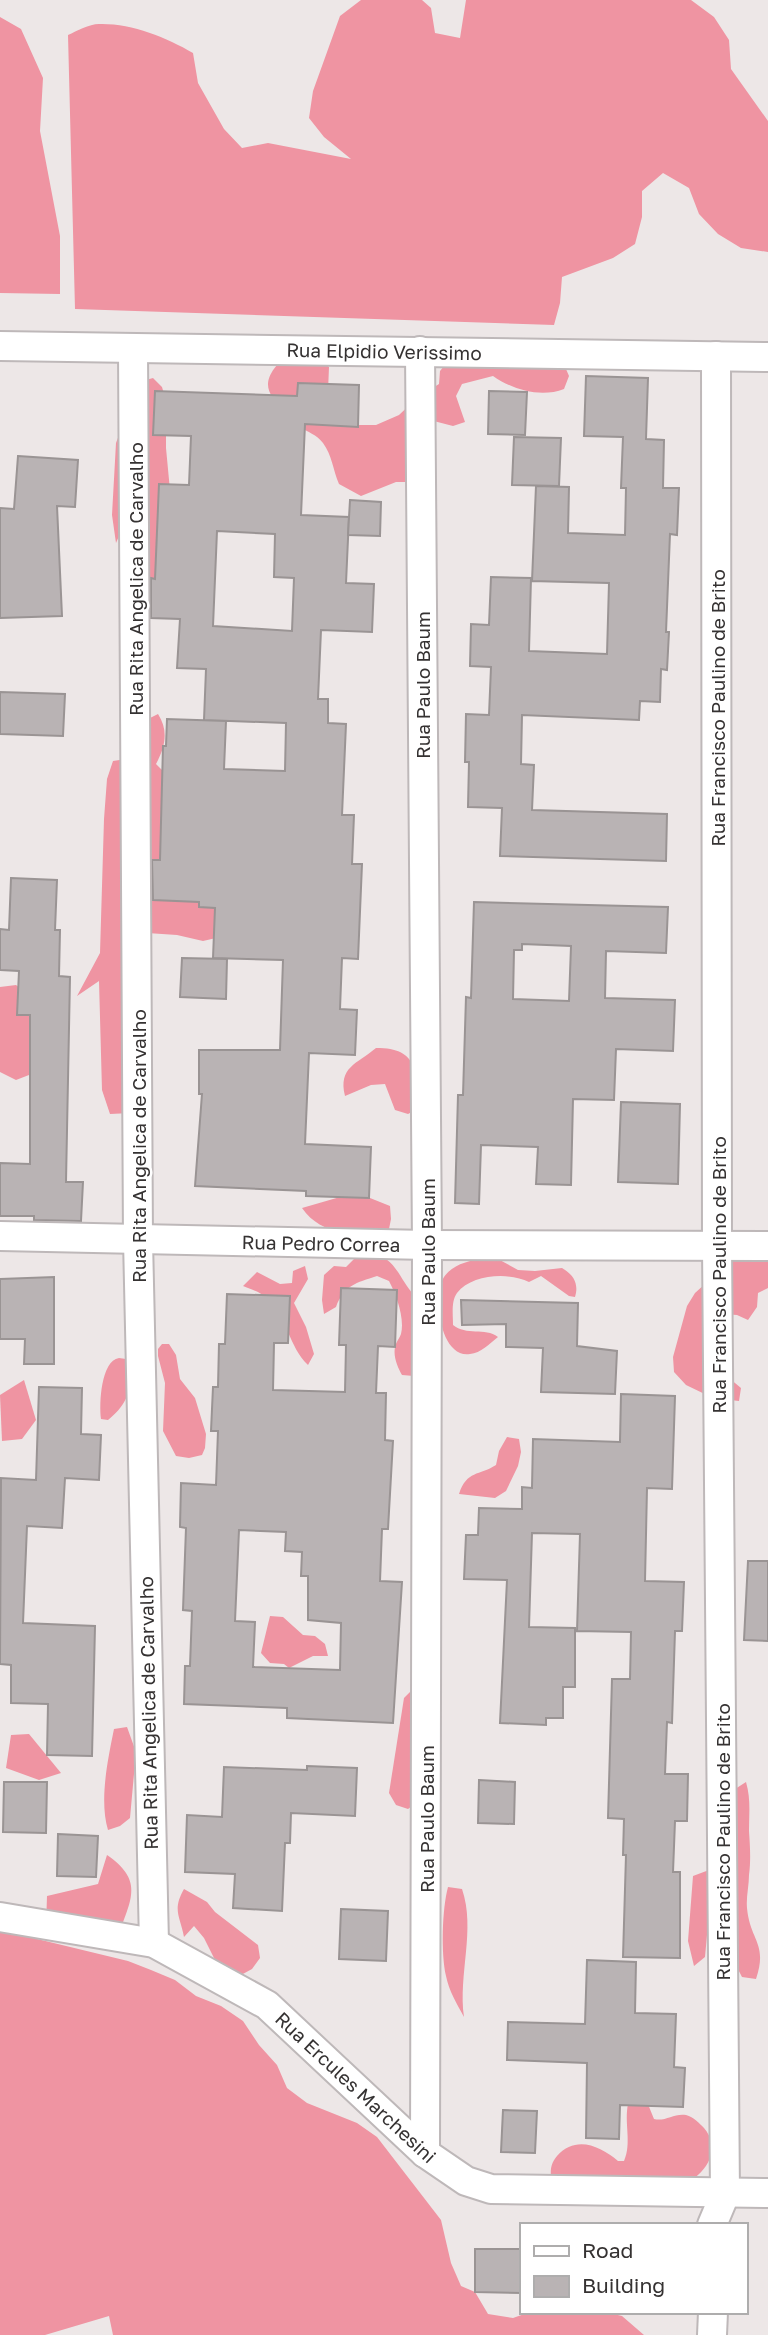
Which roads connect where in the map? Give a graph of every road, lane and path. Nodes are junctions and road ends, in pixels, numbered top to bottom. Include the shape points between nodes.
1 (0, 346) edge
2 (134, 349) junction
3 (420, 351) junction
4 (716, 356) junction
5 (768, 357) edge
6 (0, 1236) edge
7 (138, 1240) junction
8 (427, 1245) junction
9 (717, 1246) junction
10 (768, 1246) edge
11 (0, 1917) edge
12 (154, 1943) junction
13 (425, 2153) junction
14 (768, 2193) edge
15 (725, 2194) junction
16 (713, 2223) edge
17 (713, 2314) edge
18 (712, 2335) edge

1 - 2 street, Rua Elpidio Verissimo
2 - 3 street, Rua Elpidio Verissimo
2 - 7 street, Rua Rita Angelica de Carvalho
3 - 4 street, Rua Elpidio Verissimo
3 - 8 street, Rua Paulo Baum
4 - 5 street, Rua Elpidio Verissimo
4 - 9 street, Rua Francisco Paulino de Brito
6 - 7 street, Rua Pedro Correa
7 - 8 street, Rua Pedro Correa
7 - 12 street, Rua Rita Angelica de Carvalho
8 - 9 street, Rua Pedro Correa
8 - 13 street, Rua Paulo Baum
9 - 10 street, Rua Pedro Correa
9 - 15 street, Rua Francisco Paulino de Brito
11 - 12 street, Rua Ercules Marchesini
12 - 13 street, Rua Ercules Marchesini via 267,2005
13 - 15 street, Rua Ercules Marchesini via 466,2181 491,2189
14 - 15 street, Rua Ercules Marchesini
15 - 16 street
17 - 18 street

